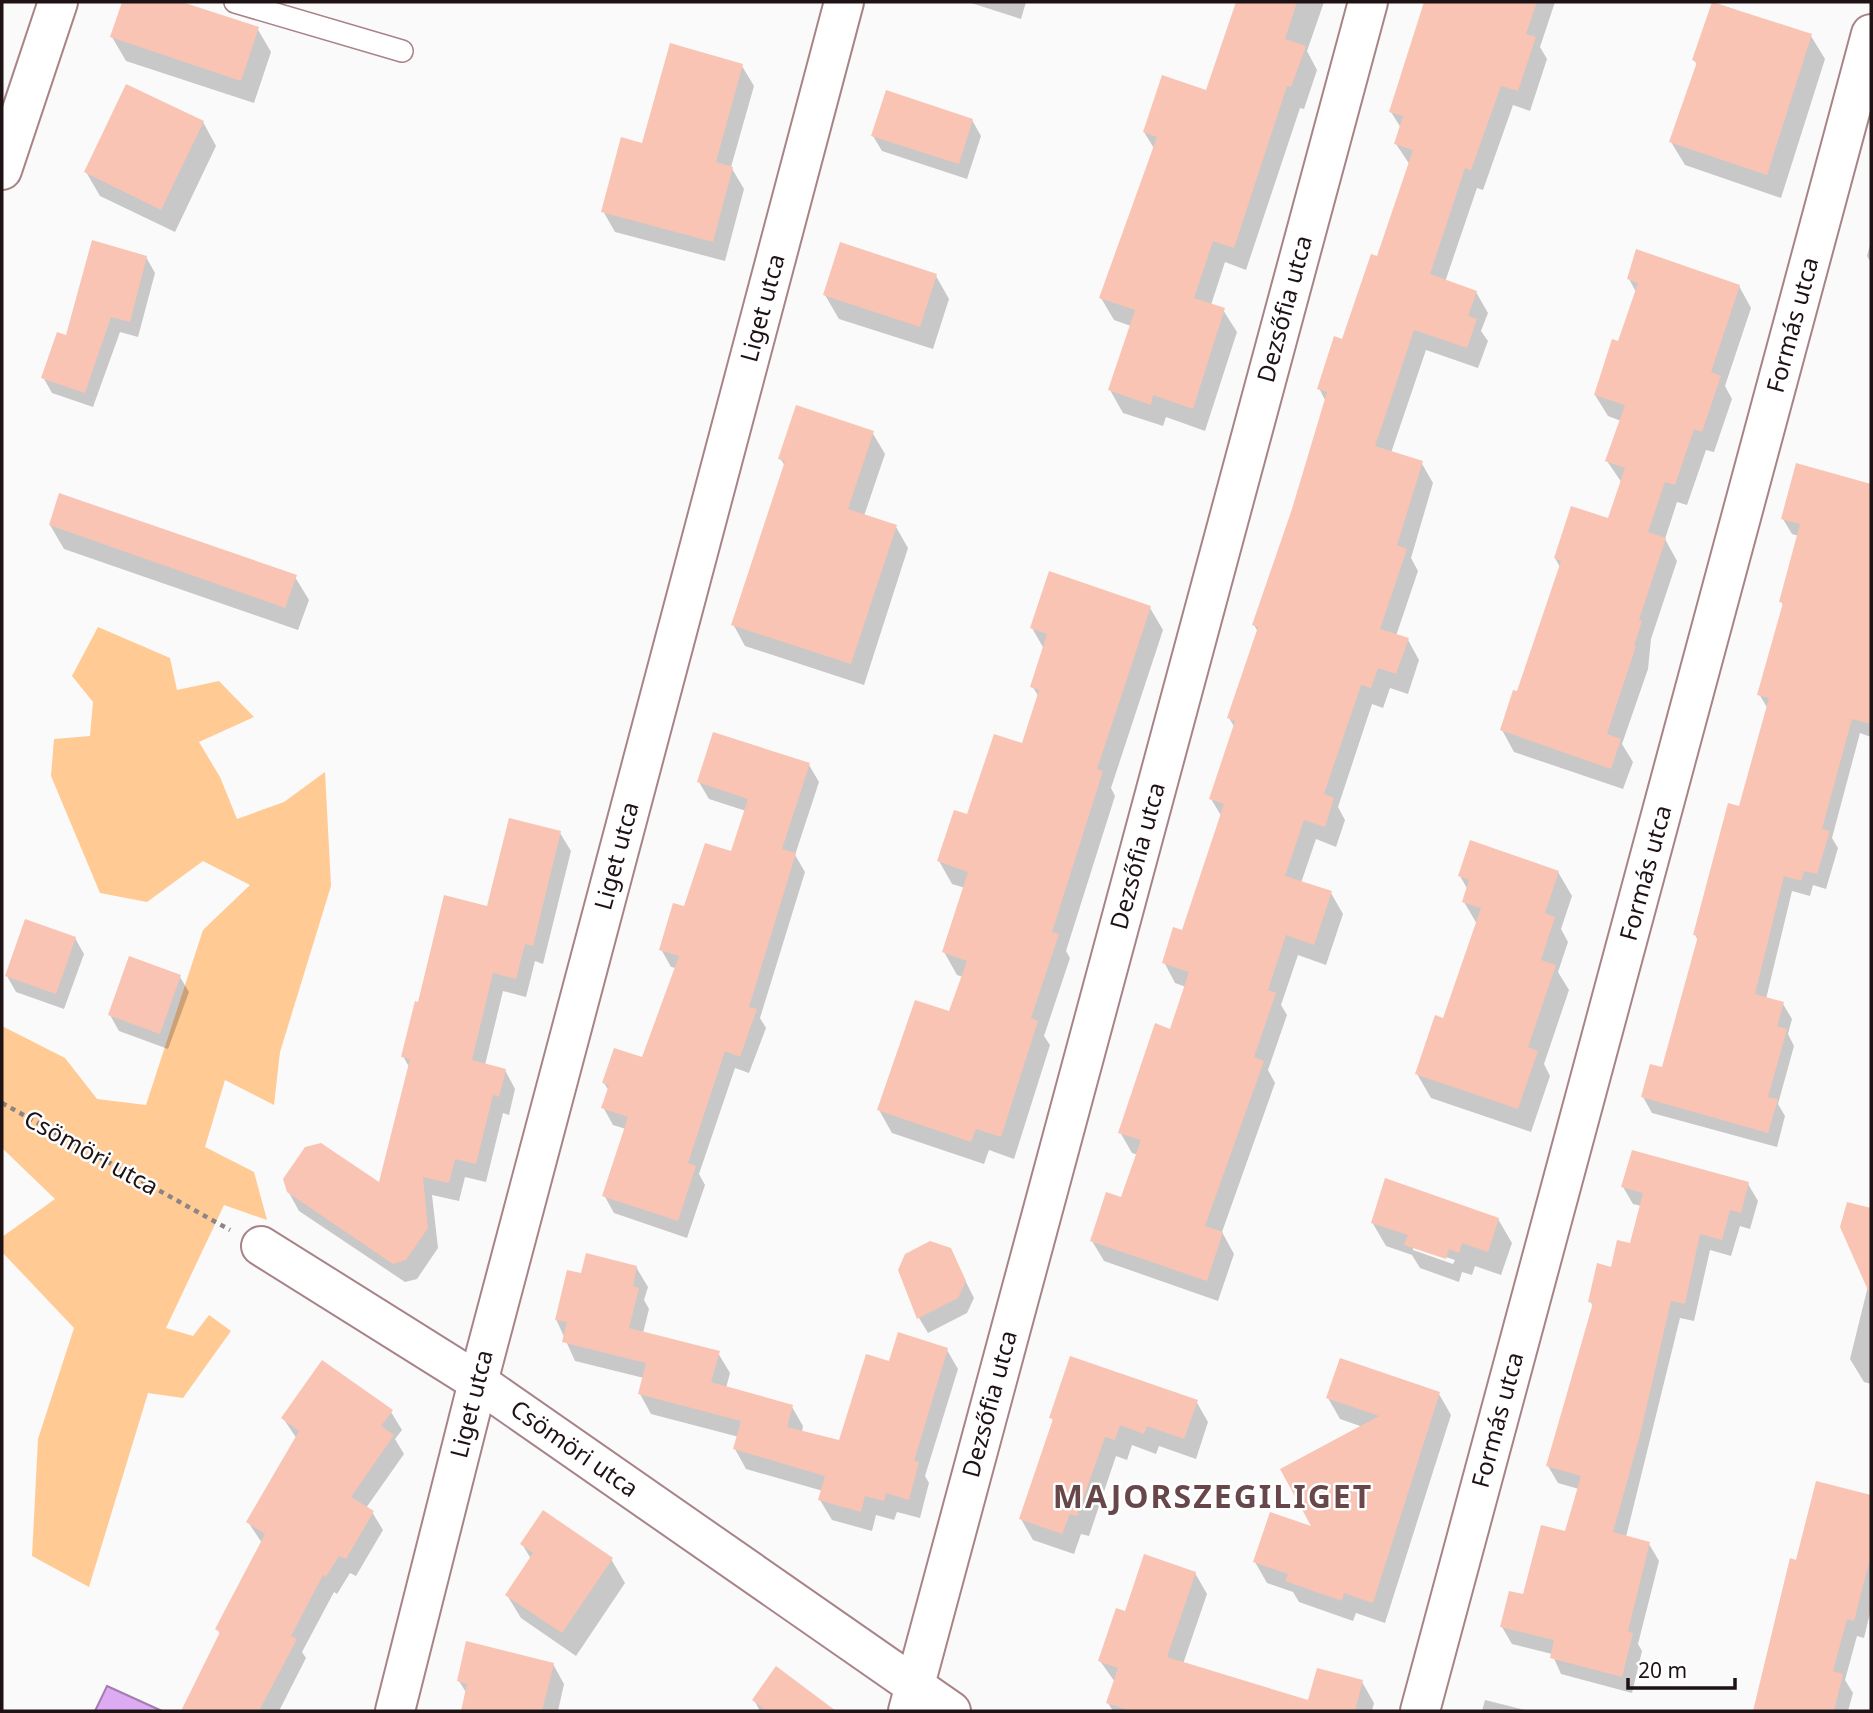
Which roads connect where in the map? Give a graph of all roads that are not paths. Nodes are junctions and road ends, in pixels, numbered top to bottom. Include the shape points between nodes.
1 (58, 2) edge
2 (235, 2) edge
3 (844, 2) edge
4 (1368, 2) edge
5 (1871, 34) edge
6 (402, 51) dead end
7 (2, 170) edge
8 (261, 1246) road end
9 (478, 1382) junction
10 (911, 1698) edge
11 (395, 1711) edge
12 (951, 1711) edge
13 (1420, 1711) edge

1 - 7 street
2 - 6 lane
3 - 9 street, Liget utca
4 - 10 street, Dezsőfia utca
5 - 13 street, Formás utca
8 - 9 street, Csömöri utca
9 - 10 street, Csömöri utca
9 - 11 street, Liget utca
10 - 12 street, Csömöri utca

